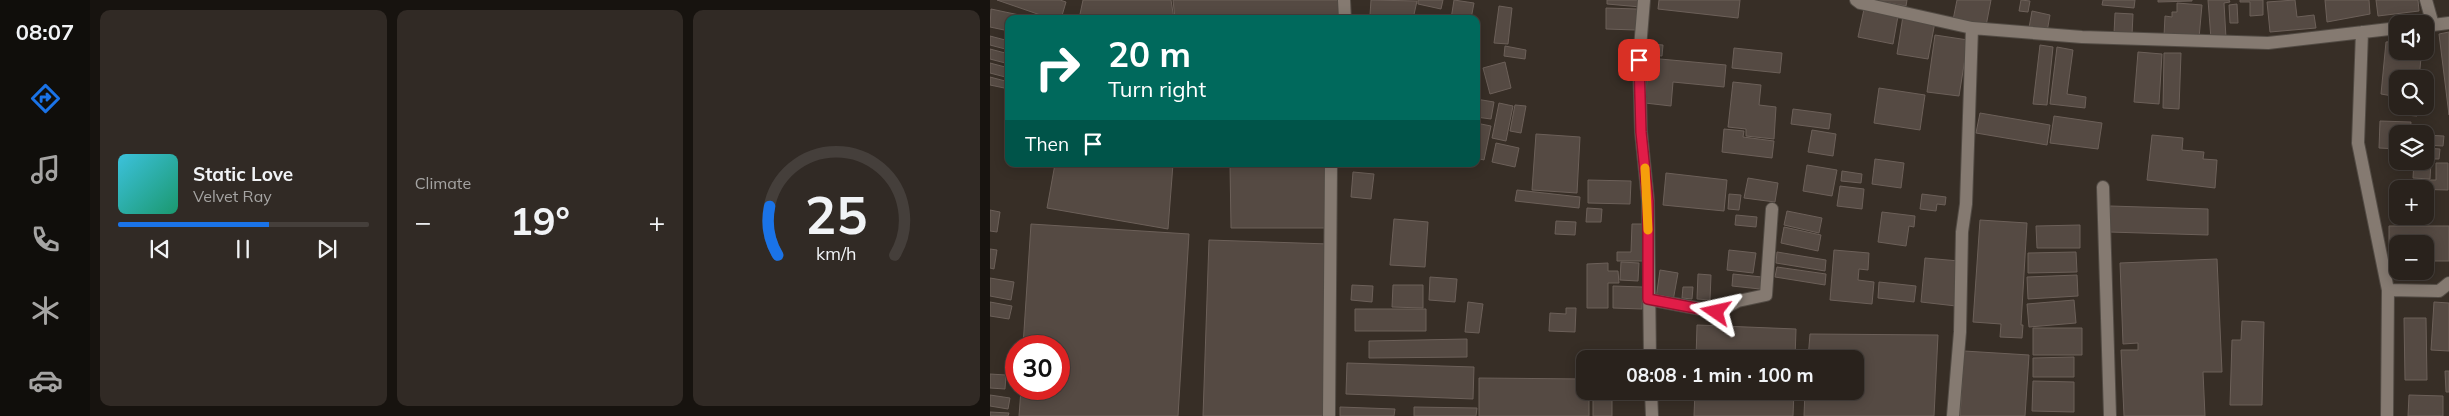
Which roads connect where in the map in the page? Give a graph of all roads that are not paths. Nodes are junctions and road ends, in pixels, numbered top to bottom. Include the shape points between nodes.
1 (1344, 0) edge
2 (1644, 0) edge
3 (1856, 0) edge
4 (2426, 0) edge
5 (1345, 15) edge
6 (2428, 15) edge
7 (2449, 23) edge
8 (2434, 24) edge
9 (1972, 28) junction
10 (2389, 29) edge
11 (2362, 32) junction
12 (1331, 167) edge
13 (2103, 187) dead end
14 (1772, 209) dead end
15 (2449, 283) edge
16 (2388, 290) junction
17 (1648, 299) junction
18 (1650, 350) edge
19 (1651, 400) edge
20 (1329, 416) edge
21 (1652, 416) edge
22 (1953, 416) edge
23 (2110, 416) edge
24 (2387, 416) edge

1 - 5 street
2 - 17 street via 1639,60 1641,132 1648,201
3 - 9 street
4 - 6 street
7 - 8 street
9 - 11 street via 2082,37 2268,43
9 - 22 street via 1960,332
10 - 11 street
11 - 16 street via 2358,144
12 - 20 street
13 - 23 street
14 - 17 street via 1766,295 1738,301 1716,312
15 - 16 street via 2439,291
16 - 24 street
17 - 18 street
19 - 21 street

